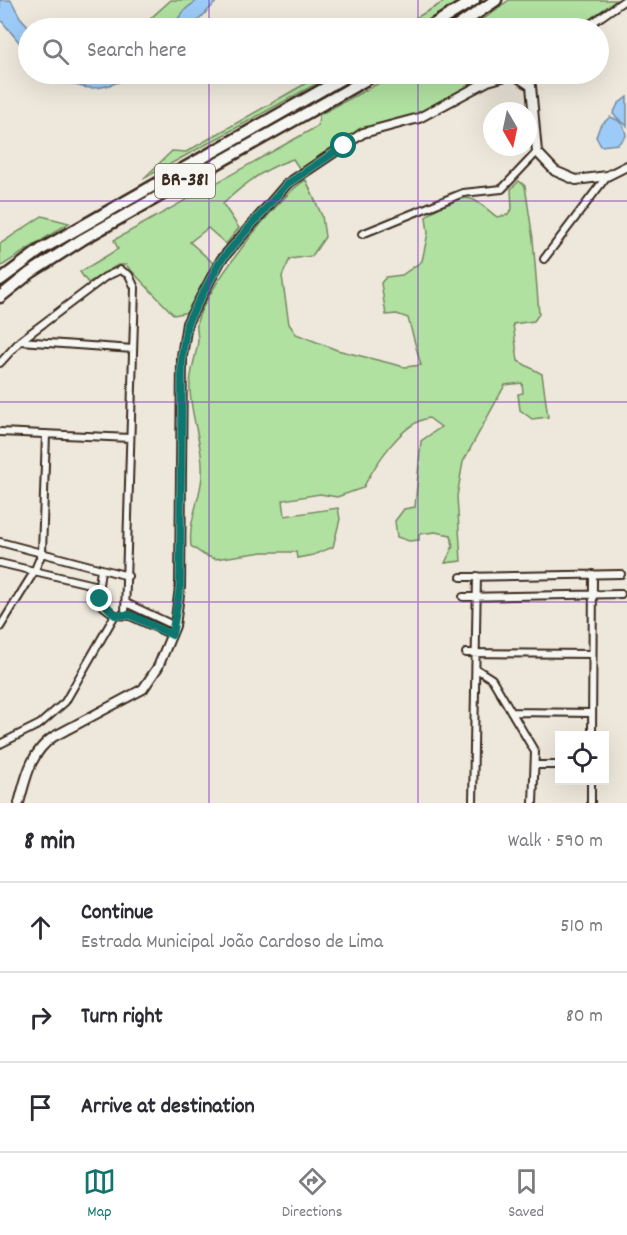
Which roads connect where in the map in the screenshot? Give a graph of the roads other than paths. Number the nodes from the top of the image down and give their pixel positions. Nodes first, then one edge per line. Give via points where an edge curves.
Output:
1 (474, 0) edge
2 (496, 0) edge
3 (625, 0) edge
4 (444, 18) edge
5 (470, 18) edge
6 (599, 18) edge
7 (332, 84) edge
8 (358, 84) edge
9 (482, 84) edge
10 (528, 84) edge
11 (532, 102) edge
12 (537, 152) edge
13 (533, 156) edge
14 (627, 166) edge
15 (607, 176) junction
16 (362, 234) dead end
17 (544, 259) dead end
18 (0, 280) edge
19 (0, 297) edge
20 (20, 341) junction
21 (134, 349) junction
22 (0, 363) edge
23 (0, 432) edge
24 (46, 434) junction
25 (130, 438) junction
26 (0, 542) edge
27 (42, 553) junction
28 (0, 563) edge
29 (101, 570) junction
30 (34, 572) junction
31 (593, 574) junction
32 (621, 574) dead end
33 (128, 576) junction
34 (477, 576) junction
35 (461, 577) dead end
36 (98, 586) junction
37 (593, 594) junction
38 (621, 594) dead end
39 (477, 596) junction
40 (463, 597) dead end
41 (126, 603) junction
42 (125, 614) junction
43 (115, 615) junction
44 (175, 626) junction
45 (0, 627) edge
46 (172, 635) junction
47 (466, 652) dead end
48 (478, 654) junction
49 (592, 654) junction
50 (478, 670) junction
51 (512, 712) junction
52 (592, 713) junction
53 (592, 731) edge
54 (0, 744) edge
55 (536, 765) junction
56 (555, 765) edge
57 (591, 785) edge
58 (19, 803) edge
59 (473, 803) edge
60 (533, 803) edge
61 (591, 803) edge

1 - 4 highway
2 - 5 highway
3 - 6 street
7 - 18 highway, BR-381 via 74,230
8 - 19 highway, BR-381 via 83,239
9 - 44 street via 419,118 363,133 287,184 221,260 187,323 182,356 180,587
10 - 11 street
12 - 15 street via 555,171 576,180
13 - 16 street via 502,189 463,193
14 - 15 street
15 - 17 street
20 - 21 street
20 - 21 street via 120,270 129,275 135,288
20 - 22 street
21 - 25 street
23 - 24 street
24 - 25 street
24 - 27 street
25 - 33 street
26 - 27 street
27 - 29 street
27 - 30 street
28 - 30 street
29 - 33 street
29 - 36 street
30 - 36 street
30 - 45 street
31 - 32 street
31 - 34 street
31 - 37 street
33 - 41 street
34 - 35 street
34 - 39 street
36 - 43 street via 103,606
37 - 38 street
37 - 39 street
37 - 49 street
39 - 40 street
39 - 48 street
41 - 42 street
41 - 44 street
42 - 43 street
42 - 46 street
43 - 54 street via 65,702 40,724
44 - 46 street
46 - 58 street via 152,680 143,689 41,747 31,762
47 - 48 street
48 - 49 street
48 - 50 street
49 - 52 street
50 - 51 street via 492,679
50 - 59 street
51 - 52 street
51 - 55 street via 535,752
52 - 53 street
55 - 56 street
55 - 60 street
57 - 61 street

